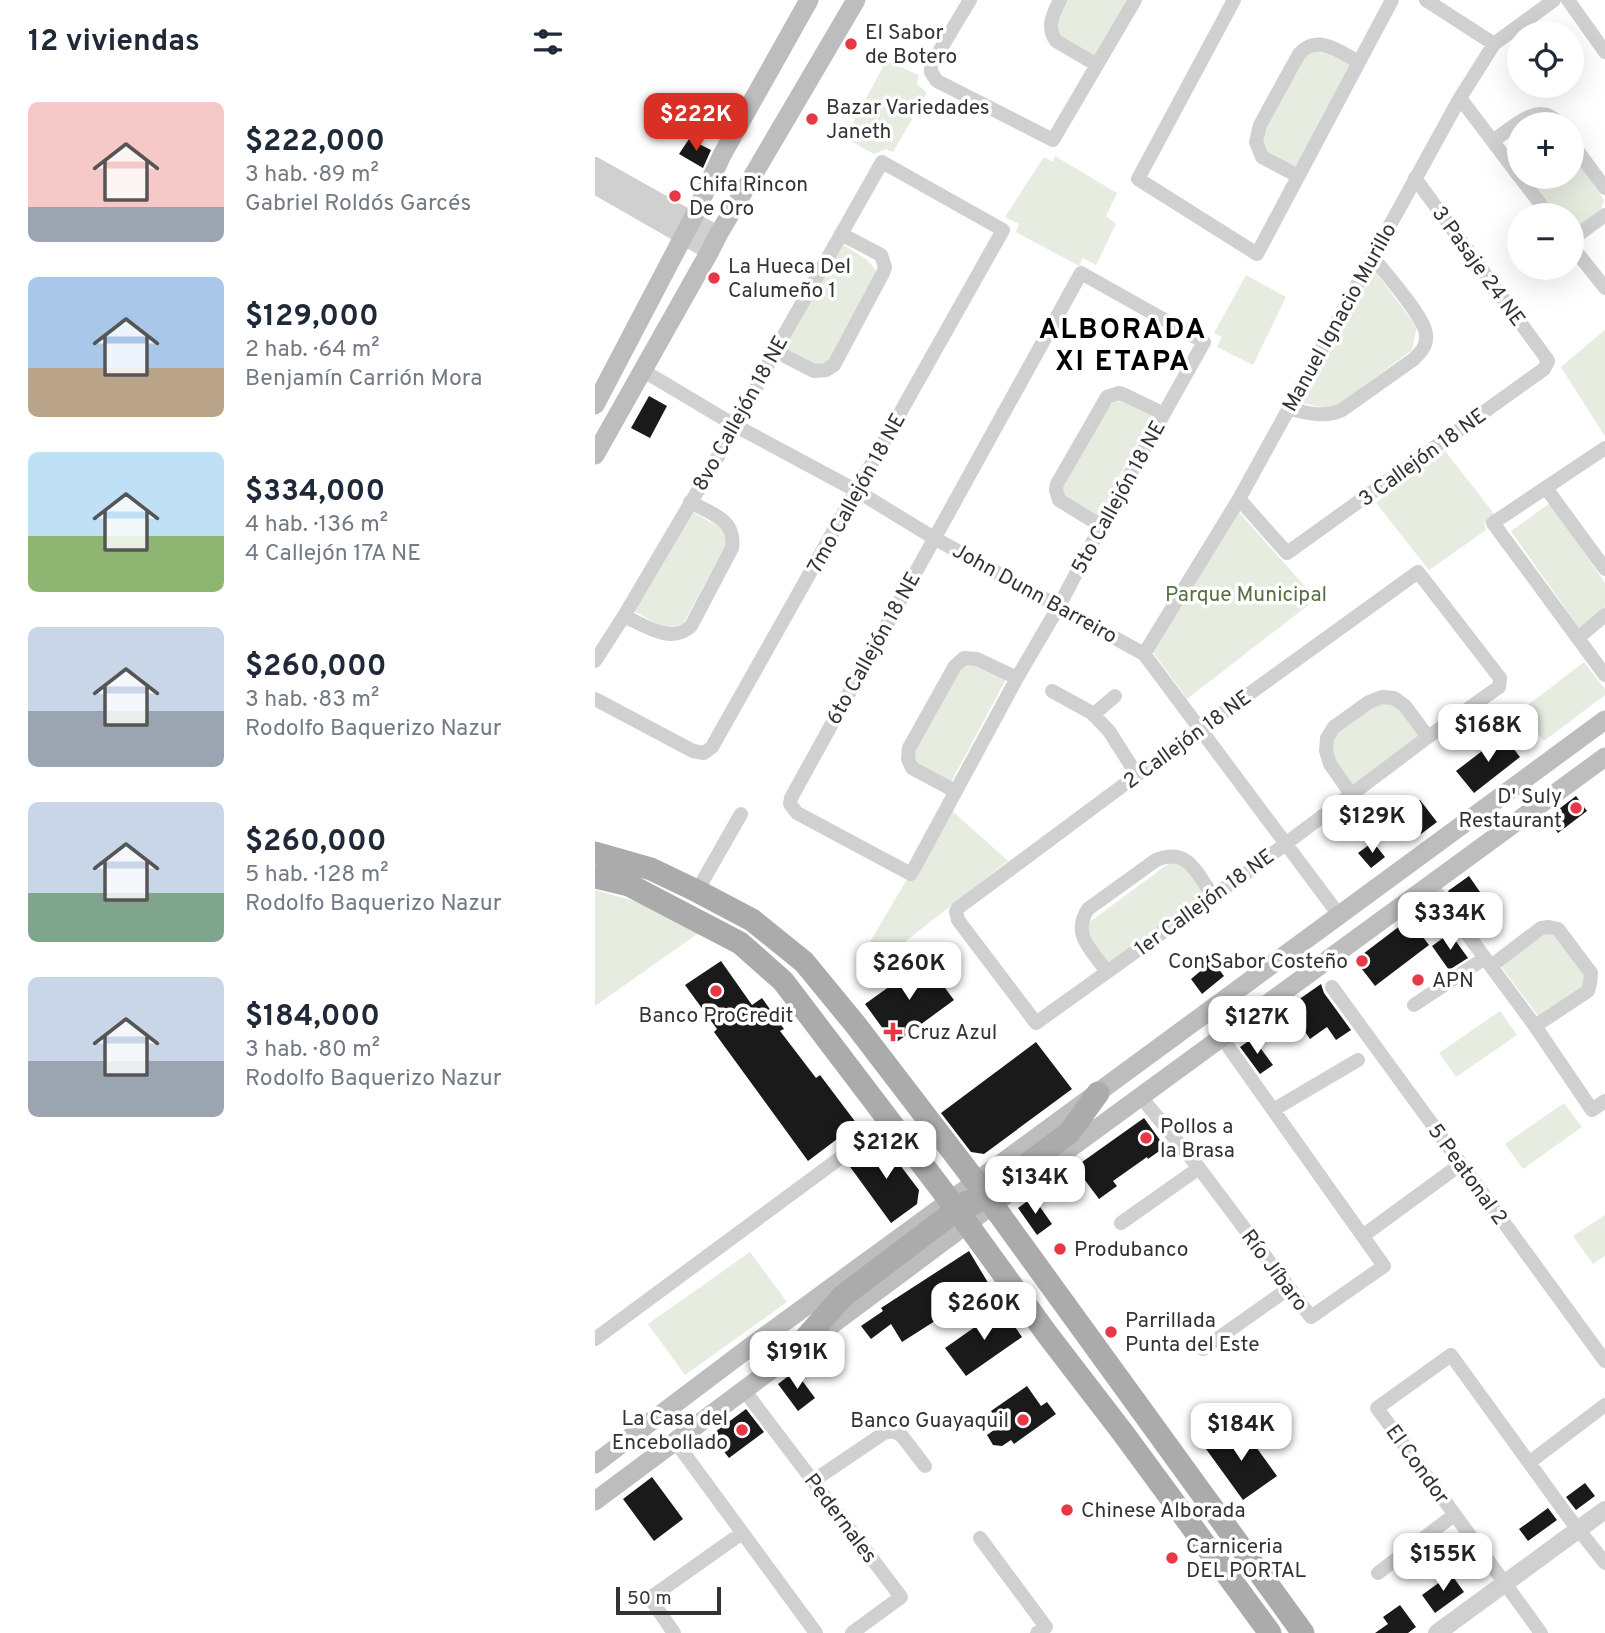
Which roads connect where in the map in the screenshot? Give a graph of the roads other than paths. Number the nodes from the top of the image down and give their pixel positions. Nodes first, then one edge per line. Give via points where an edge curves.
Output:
1 (809, 0) edge
2 (856, 0) edge
3 (970, 0) edge
4 (1060, 0) edge
5 (1135, 0) edge
6 (1234, 0) edge
7 (1392, 0) edge
8 (1426, 0) edge
9 (1554, 0) edge
10 (1568, 0) edge
11 (1494, 44) junction
12 (1605, 52) edge
13 (1359, 62) junction
14 (1097, 65) junction
15 (1460, 98) junction
16 (1507, 131) edge
17 (1493, 141) junction
18 (1507, 160) edge
19 (1584, 160) edge
20 (595, 166) edge
21 (1298, 176) junction
22 (1415, 178) junction
23 (595, 185) edge
24 (1605, 188) edge
25 (1529, 189) edge
26 (1540, 203) edge
27 (1605, 215) edge
28 (688, 228) junction
29 (1003, 230) joint
30 (1584, 230) edge
31 (841, 234) junction
32 (714, 243) junction
33 (1372, 256) junction
34 (1584, 261) edge
35 (1081, 273) joint
36 (1605, 288) edge
37 (775, 351) junction
38 (1544, 355) joint
39 (642, 370) junction
40 (595, 405) edge
41 (1289, 408) junction
42 (1164, 414) junction
43 (736, 426) junction
44 (1605, 448) edge
45 (595, 455) edge
46 (1546, 488) junction
47 (857, 491) junction
48 (1239, 499) junction
49 (690, 502) junction
50 (1101, 526) junction
51 (934, 538) junction
52 (1605, 569) edge
53 (1059, 606) junction
54 (1605, 615) edge
55 (624, 616) junction
56 (1578, 638) junction
57 (1145, 654) junction
58 (595, 661) edge
59 (1605, 676) edge
60 (1017, 678) junction
61 (1500, 678) joint
62 (1052, 691) dead end
63 (1115, 696) dead end
64 (595, 699) edge
65 (1093, 715) junction
66 (1605, 720) edge
67 (1200, 729) junction
68 (1428, 737) junction
69 (1605, 757) edge
70 (1137, 775) junction
71 (955, 792) junction
72 (1352, 794) junction
73 (741, 814) dead end
74 (1285, 843) junction
75 (595, 853) edge
76 (911, 874) joint
77 (595, 877) edge
78 (1430, 885) junction
79 (697, 891) junction
80 (1213, 896) junction
81 (1339, 915) junction
82 (1488, 962) junction
83 (1107, 972) junction
84 (1262, 972) junction
85 (1332, 988) dead end
86 (1414, 1005) dead end
87 (1036, 1023) joint
88 (1535, 1026) junction
89 (1222, 1038) junction
90 (1169, 1041) junction
91 (1358, 1060) dead end
92 (1098, 1093) joint
93 (1141, 1097) junction
94 (1605, 1101) edge
95 (1273, 1110) junction
96 (889, 1120) junction
97 (1461, 1164) junction
98 (1199, 1168) junction
99 (971, 1203) junction
100 (1121, 1223) dead end
101 (1364, 1235) junction
102 (1288, 1289) junction
103 (595, 1339) edge
104 (750, 1346) junction
105 (1203, 1349) dead end
106 (788, 1358) joint
107 (1605, 1361) edge
108 (744, 1390) junction
109 (1605, 1405) edge
110 (702, 1421) junction
111 (675, 1441) junction
112 (1530, 1462) junction
113 (595, 1464) edge
114 (925, 1466) dead end
115 (813, 1481) junction
116 (595, 1501) edge
117 (1605, 1510) edge
118 (1454, 1515) junction
119 (1579, 1529) junction
120 (742, 1533) junction
121 (980, 1538) dead end
122 (1605, 1563) edge
123 (1378, 1573) dead end
124 (1505, 1583) junction
125 (674, 1633) edge
126 (815, 1633) edge
127 (852, 1633) edge
128 (1037, 1633) edge
129 (1271, 1633) edge
130 (1303, 1633) edge
131 (1437, 1633) edge
132 (1541, 1633) edge

1 - 28 main road via 722,155
2 - 32 main road
3 - 14 street via 931,65 937,81 1053,140
4 - 14 street via 1051,21 1052,36
5 - 14 street
6 - 21 street via 1138,179 1257,254
7 - 13 street
8 - 11 street
9 - 11 street, Manuel Ignacio Murillo
10 - 12 street
11 - 15 street, Manuel Ignacio Murillo
13 - 21 street
13 - 21 street via 1319,43 1304,47 1260,125 1256,142 1262,157
15 - 17 street
15 - 22 street, Manuel Ignacio Murillo
16 - 17 street
17 - 18 street
19 - 24 street
20 - 28 street
22 - 33 street, Manuel Ignacio Murillo
22 - 38 street, 3 Pasaje 24 NE
23 - 28 street
25 - 26 street
27 - 30 street
28 - 32 street
28 - 40 main road
29 - 31 street, 8vo Callejón 18 NE via 881,162
29 - 47 street, 7mo Callejón 18 NE
31 - 37 street, 8vo Callejón 18 NE
31 - 37 street via 881,255 885,267 835,365 814,371
32 - 39 main road
33 - 41 street, Manuel Ignacio Murillo
33 - 41 street via 1425,325 1423,351 1333,414
34 - 36 street
35 - 42 street, 5to Callejón 18 NE via 1204,342
35 - 51 street, 6to Callejón 18 NE
37 - 43 street, 8vo Callejón 18 NE
38 - 48 street, 3 Callejón 18 NE via 1548,361 1544,369 1287,553
39 - 43 street, John Dunn Barreiro
39 - 45 main road
41 - 48 street, Manuel Ignacio Murillo
42 - 50 street, 5to Callejón 18 NE
42 - 50 street via 1119,393 1107,397 1057,484 1059,500
43 - 47 street, John Dunn Barreiro
43 - 49 street, 8vo Callejón 18 NE
44 - 46 street
46 - 52 street
46 - 56 street via 1493,523
47 - 51 street, John Dunn Barreiro
47 - 64 street, 7mo Callejón 18 NE via 712,747 704,753 693,751
48 - 57 street, Manuel Ignacio Murillo
49 - 55 street, 8vo Callejón 18 NE
49 - 55 street via 727,523 734,538 691,626 670,635
50 - 53 street, 5to Callejón 18 NE
51 - 53 street, John Dunn Barreiro
51 - 76 street, 6to Callejón 18 NE via 790,804 797,813
53 - 57 street, John Dunn Barreiro
53 - 60 street, 5to Callejón 18 NE
54 - 56 street
55 - 58 street, 8vo Callejón 18 NE
56 - 59 street
57 - 67 street, John Dunn Barreiro
60 - 71 street, 5to Callejón 18 NE
60 - 71 street via 977,659 964,659 955,666 909,748 912,768
61 - 67 street, 2 Callejón 18 NE via 1418,572
61 - 68 street, 1er Callejón 18 NE via 1499,687
62 - 65 street
63 - 65 street
65 - 70 street
66 - 81 main road
67 - 70 street, 2 Callejón 18 NE
67 - 74 street, John Dunn Barreiro
68 - 72 street, 1er Callejón 18 NE
68 - 72 street via 1394,698 1369,702 1334,727 1326,751
69 - 78 main road
70 - 87 street, 2 Callejón 18 NE via 956,912
71 - 76 street, 5to Callejón 18 NE
72 - 74 street, 1er Callejón 18 NE
73 - 79 street
74 - 80 street, 1er Callejón 18 NE
74 - 81 street, John Dunn Barreiro
75 - 79 main road via 651,869
77 - 96 main road via 629,885 740,943 783,981
78 - 82 street
78 - 89 main road
79 - 99 main road via 752,920 804,962 855,1024
80 - 83 street, 1er Callejón 18 NE
80 - 83 street via 1188,862 1178,856 1156,860 1082,918 1083,937
81 - 84 main road
82 - 86 street
82 - 88 street
82 - 88 street via 1549,927 1558,929 1591,973 1588,991
83 - 87 street, 1er Callejón 18 NE
84 - 89 main road via 1216,1014 1214,1027
84 - 90 main road
85 - 97 street, 5 Peatonal 2
88 - 94 street via 1592,1110
89 - 93 main road
89 - 95 street, Río Jíbaro
90 - 92 main road
90 - 93 main road via 1177,1063
91 - 95 street
92 - 99 main road via 1069,1133
93 - 98 street, Río Jíbaro
93 - 99 main road
95 - 101 street, Río Jíbaro
96 - 99 main road via 908,1146
96 - 103 street
97 - 101 street
97 - 107 street, 5 Peatonal 2
98 - 100 street
98 - 102 street, Río Jíbaro
99 - 104 main road
99 - 106 main road via 843,1296
99 - 129 main road via 1015,1291
99 - 130 main road
101 - 102 street, Río Jíbaro via 1384,1266 1311,1317
102 - 105 street
104 - 110 main road via 757,1367 710,1406
104 - 113 main road
106 - 108 main road
108 - 110 main road
108 - 115 street, Pedernales
109 - 112 street
110 - 111 main road
111 - 116 main road
111 - 120 street
112 - 118 street, El Condor via 1451,1355 1377,1408
112 - 119 street, El Condor
114 - 115 street via 894,1431 884,1433
115 - 127 street, Pedernales via 901,1597
117 - 119 street
118 - 123 street
118 - 124 street, El Condor
119 - 122 street, El Condor
119 - 124 street
120 - 125 street via 650,1598
120 - 126 street
121 - 128 street via 1046,1627
124 - 131 street
124 - 132 street, El Condor

